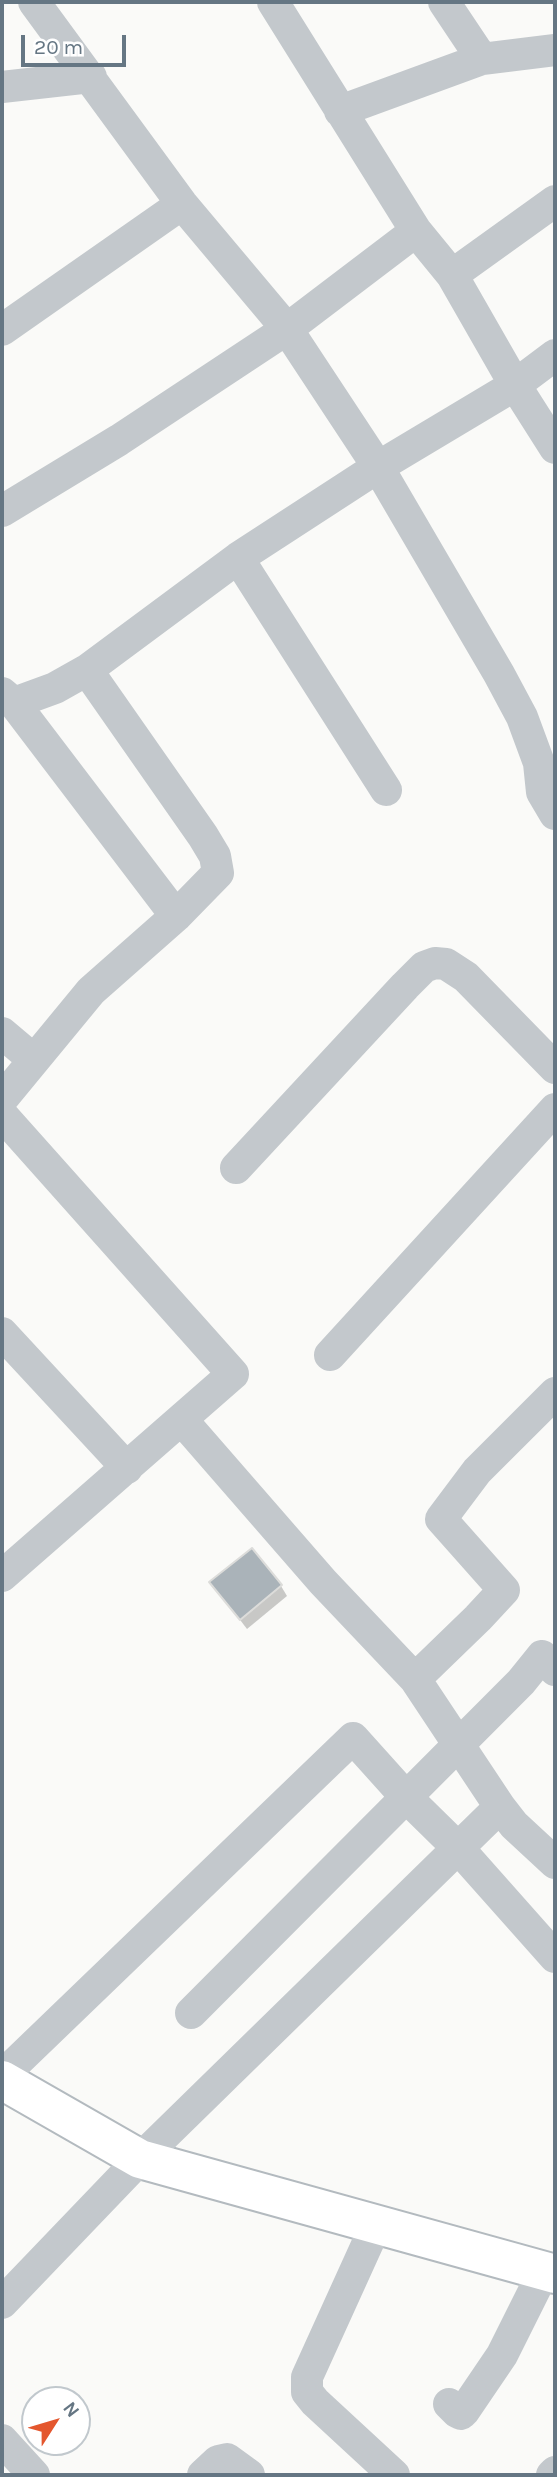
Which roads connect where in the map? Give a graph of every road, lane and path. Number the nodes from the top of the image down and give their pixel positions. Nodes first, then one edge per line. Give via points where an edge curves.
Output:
1 (34, 2) edge
2 (273, 2) edge
3 (444, 2) edge
4 (555, 50) edge
5 (482, 59) junction
6 (91, 78) junction
7 (2, 86) edge
8 (340, 111) junction
9 (555, 201) edge
10 (182, 204) junction
11 (416, 231) junction
12 (452, 275) junction
13 (287, 329) junction
14 (2, 330) edge
15 (555, 355) edge
16 (515, 385) junction
17 (555, 447) edge
18 (378, 467) junction
19 (2, 511) edge
20 (238, 558) junction
21 (87, 670) junction
22 (8, 698) edge
23 (386, 790) dead end
24 (555, 814) edge
25 (176, 916) junction
26 (2, 1033) edge
27 (34, 1060) junction
28 (555, 1068) edge
29 (2, 1098) edge
30 (555, 1109) edge
31 (2, 1115) edge
32 (236, 1168) dead end
33 (2, 1333) edge
34 (330, 1354) dead end
35 (555, 1393) edge
36 (182, 1420) junction
37 (127, 1468) junction
38 (2, 1576) edge
39 (555, 1670) edge
40 (415, 1679) junction
41 (460, 1744) junction
42 (406, 1797) junction
43 (500, 1807) junction
44 (459, 1849) junction
45 (555, 1863) edge
46 (555, 1957) edge
47 (191, 2012) dead end
48 (2, 2078) edge
49 (140, 2159) junction
50 (376, 2225) junction
51 (550, 2273) edge
52 (2, 2303) edge
53 (449, 2404) dead end
54 (2, 2441) edge
55 (34, 2475) edge
56 (203, 2475) edge
57 (249, 2475) edge
58 (394, 2475) edge

1 - 6 street
2 - 8 street
3 - 5 street
4 - 5 street
5 - 8 street
6 - 7 street
6 - 10 street
8 - 11 street
9 - 12 street
10 - 13 street
10 - 14 street
11 - 12 street
11 - 13 street
12 - 16 street
13 - 18 street
13 - 19 street
15 - 16 street
16 - 17 street
16 - 18 street
18 - 20 street
18 - 24 street via 522,718 539,763 542,792
20 - 21 street
20 - 23 street
21 - 22 street via 55,688
21 - 25 street via 215,856 218,873
22 - 25 street
25 - 27 street via 91,991
26 - 27 street
27 - 29 street
28 - 32 street via 466,977 446,964 435,963 424,967 405,986
30 - 34 street
31 - 36 street via 233,1374
33 - 37 street
35 - 40 street via 477,1471 441,1519 504,1590
36 - 37 street
36 - 40 street via 323,1582
37 - 38 street
39 - 41 street via 541,1656 522,1682
40 - 41 street
41 - 42 street
41 - 43 street
42 - 44 street
42 - 47 street
42 - 48 street via 353,1738
43 - 44 street
43 - 45 street
44 - 46 street
44 - 49 street
48 - 49 street
49 - 50 street
49 - 52 street
50 - 51 street
50 - 58 street via 307,2377 307,2392
51 - 53 street via 464,2411 457,2413
54 - 55 street
56 - 57 street via 218,2461 228,2459

